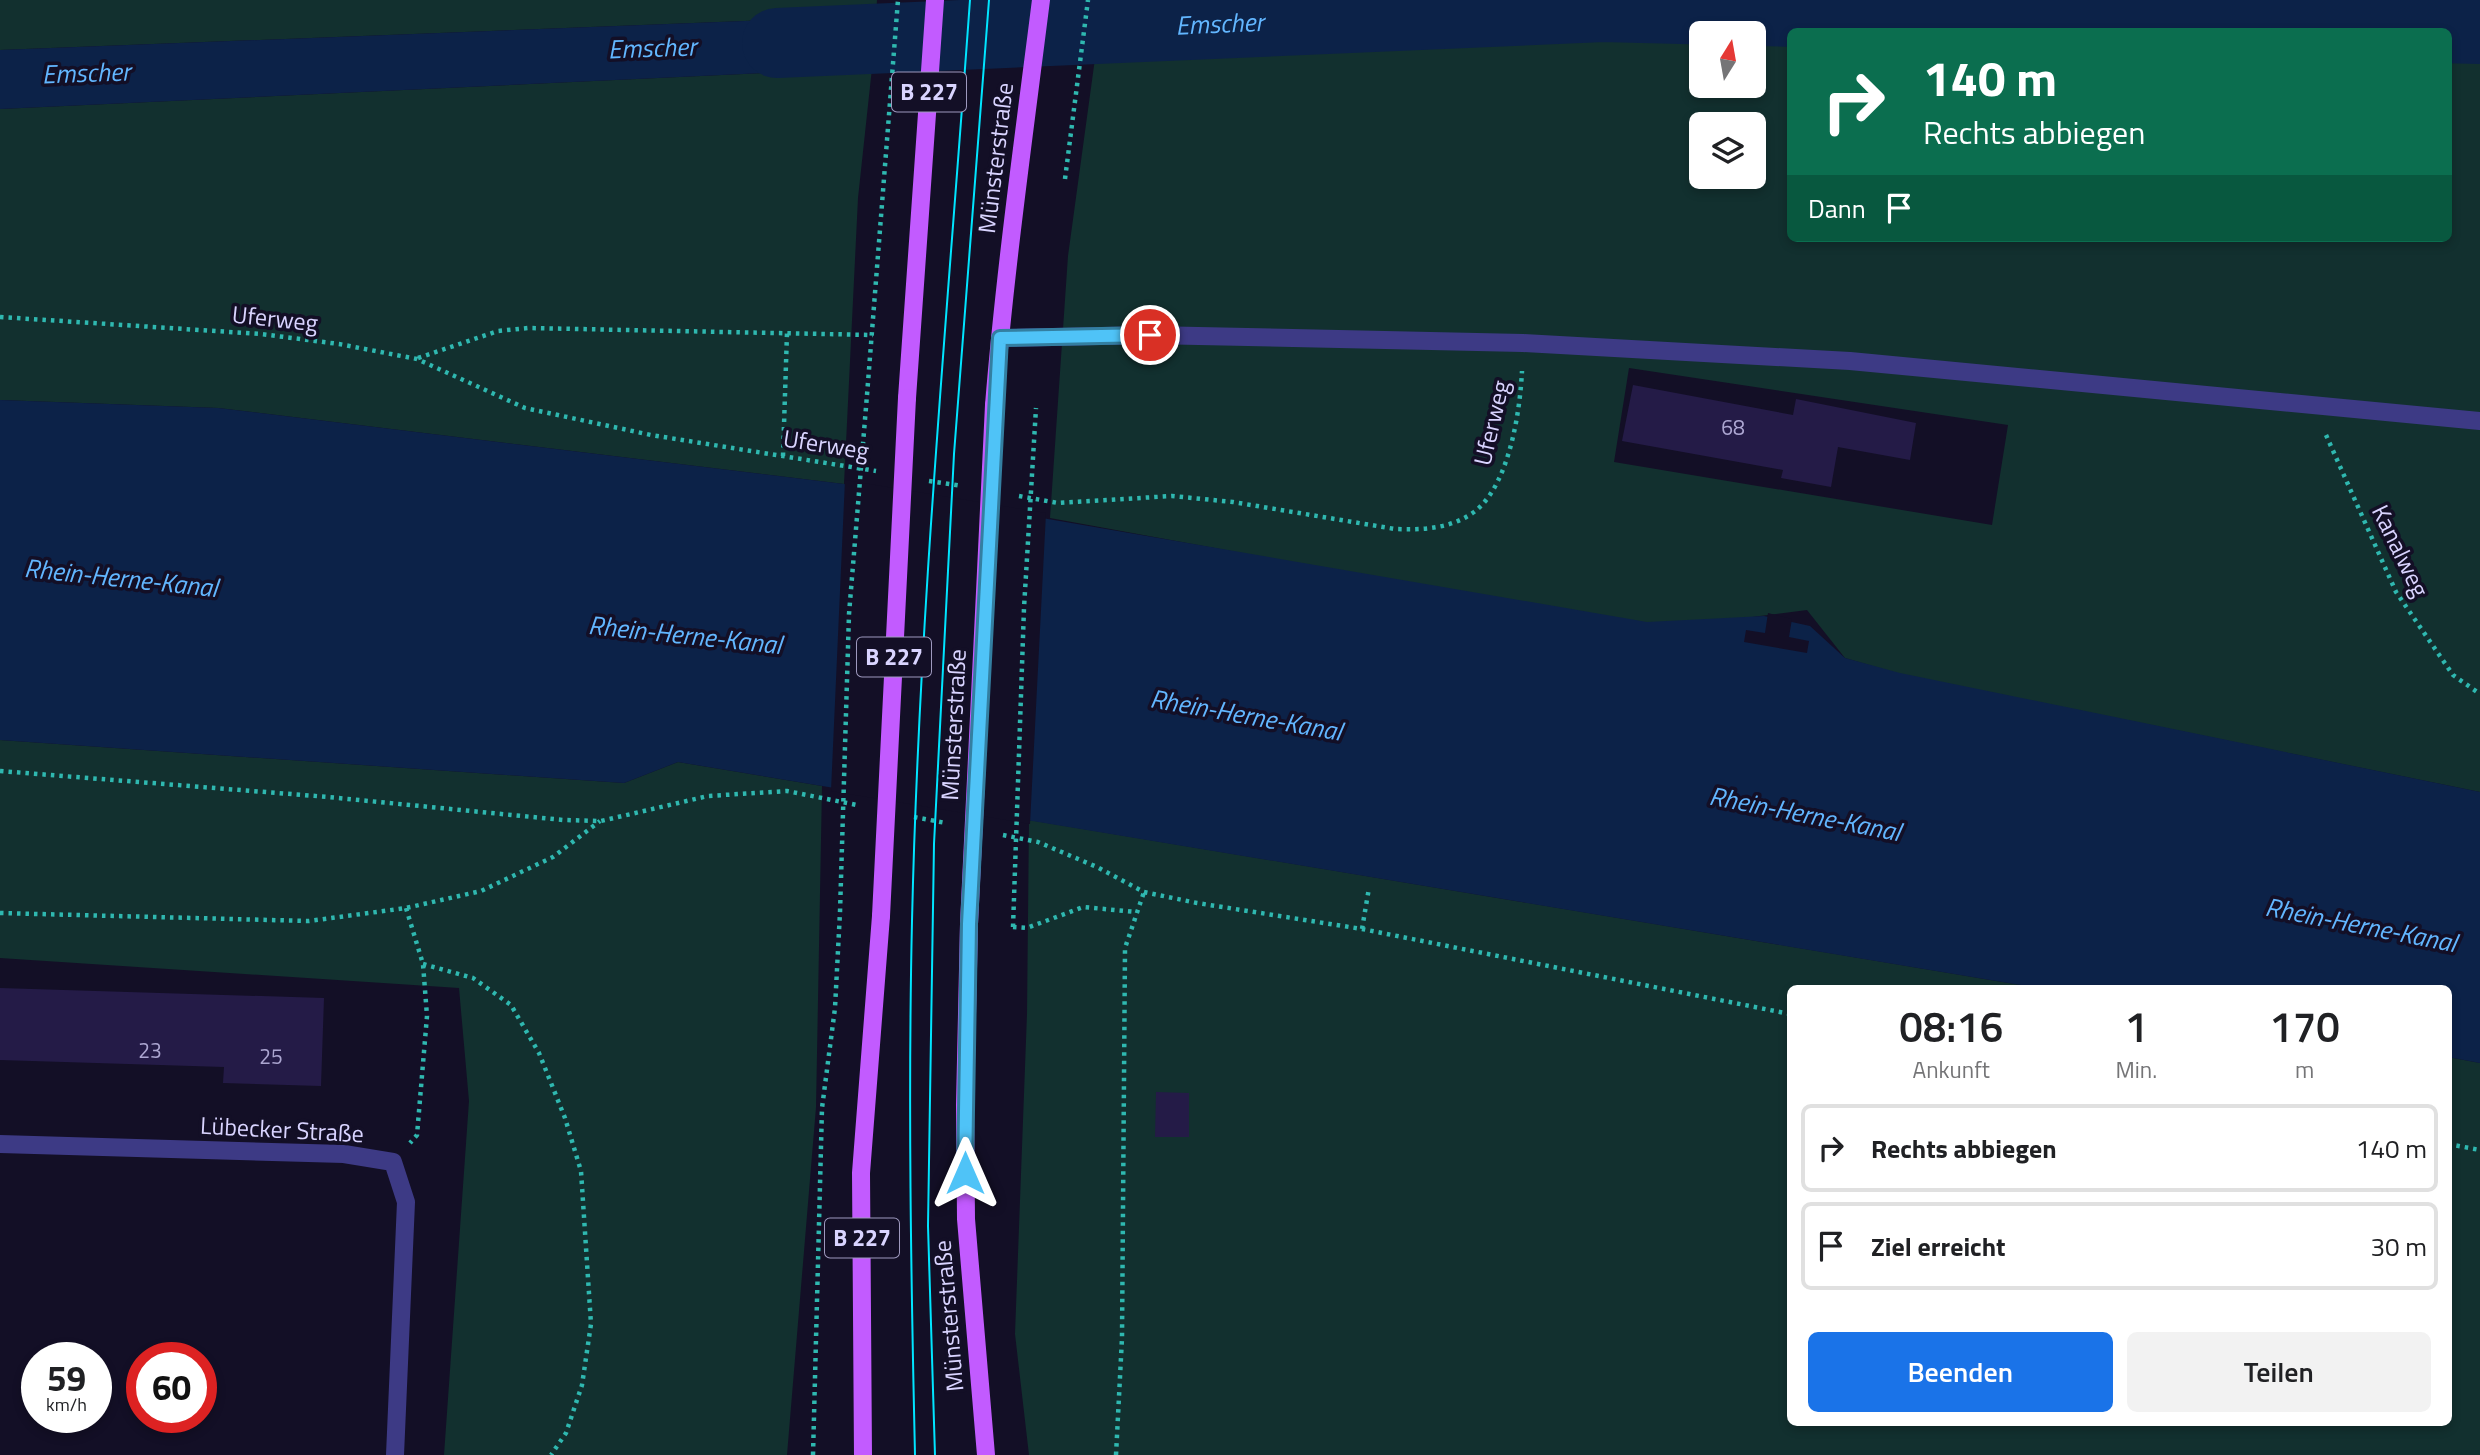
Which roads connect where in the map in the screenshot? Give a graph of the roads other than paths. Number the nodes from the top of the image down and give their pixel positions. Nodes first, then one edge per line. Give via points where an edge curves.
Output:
1 (935, 0) edge
2 (1041, 0) edge
3 (1000, 338) junction
4 (2480, 421) edge
5 (0, 1144) edge
6 (395, 1455) edge
7 (863, 1455) edge
8 (986, 1455) edge

1 - 7 main road, B 227, bridge via 907,398 881,916 861,1173
2 - 3 main road, Münsterstraße
3 - 4 street via 1150,335 1523,343 1850,361
3 - 8 main road, Münsterstraße, bridge via 969,924 965,1105 966,1219
5 - 6 street, Lübecker Straße via 344,1154 393,1162 406,1202

